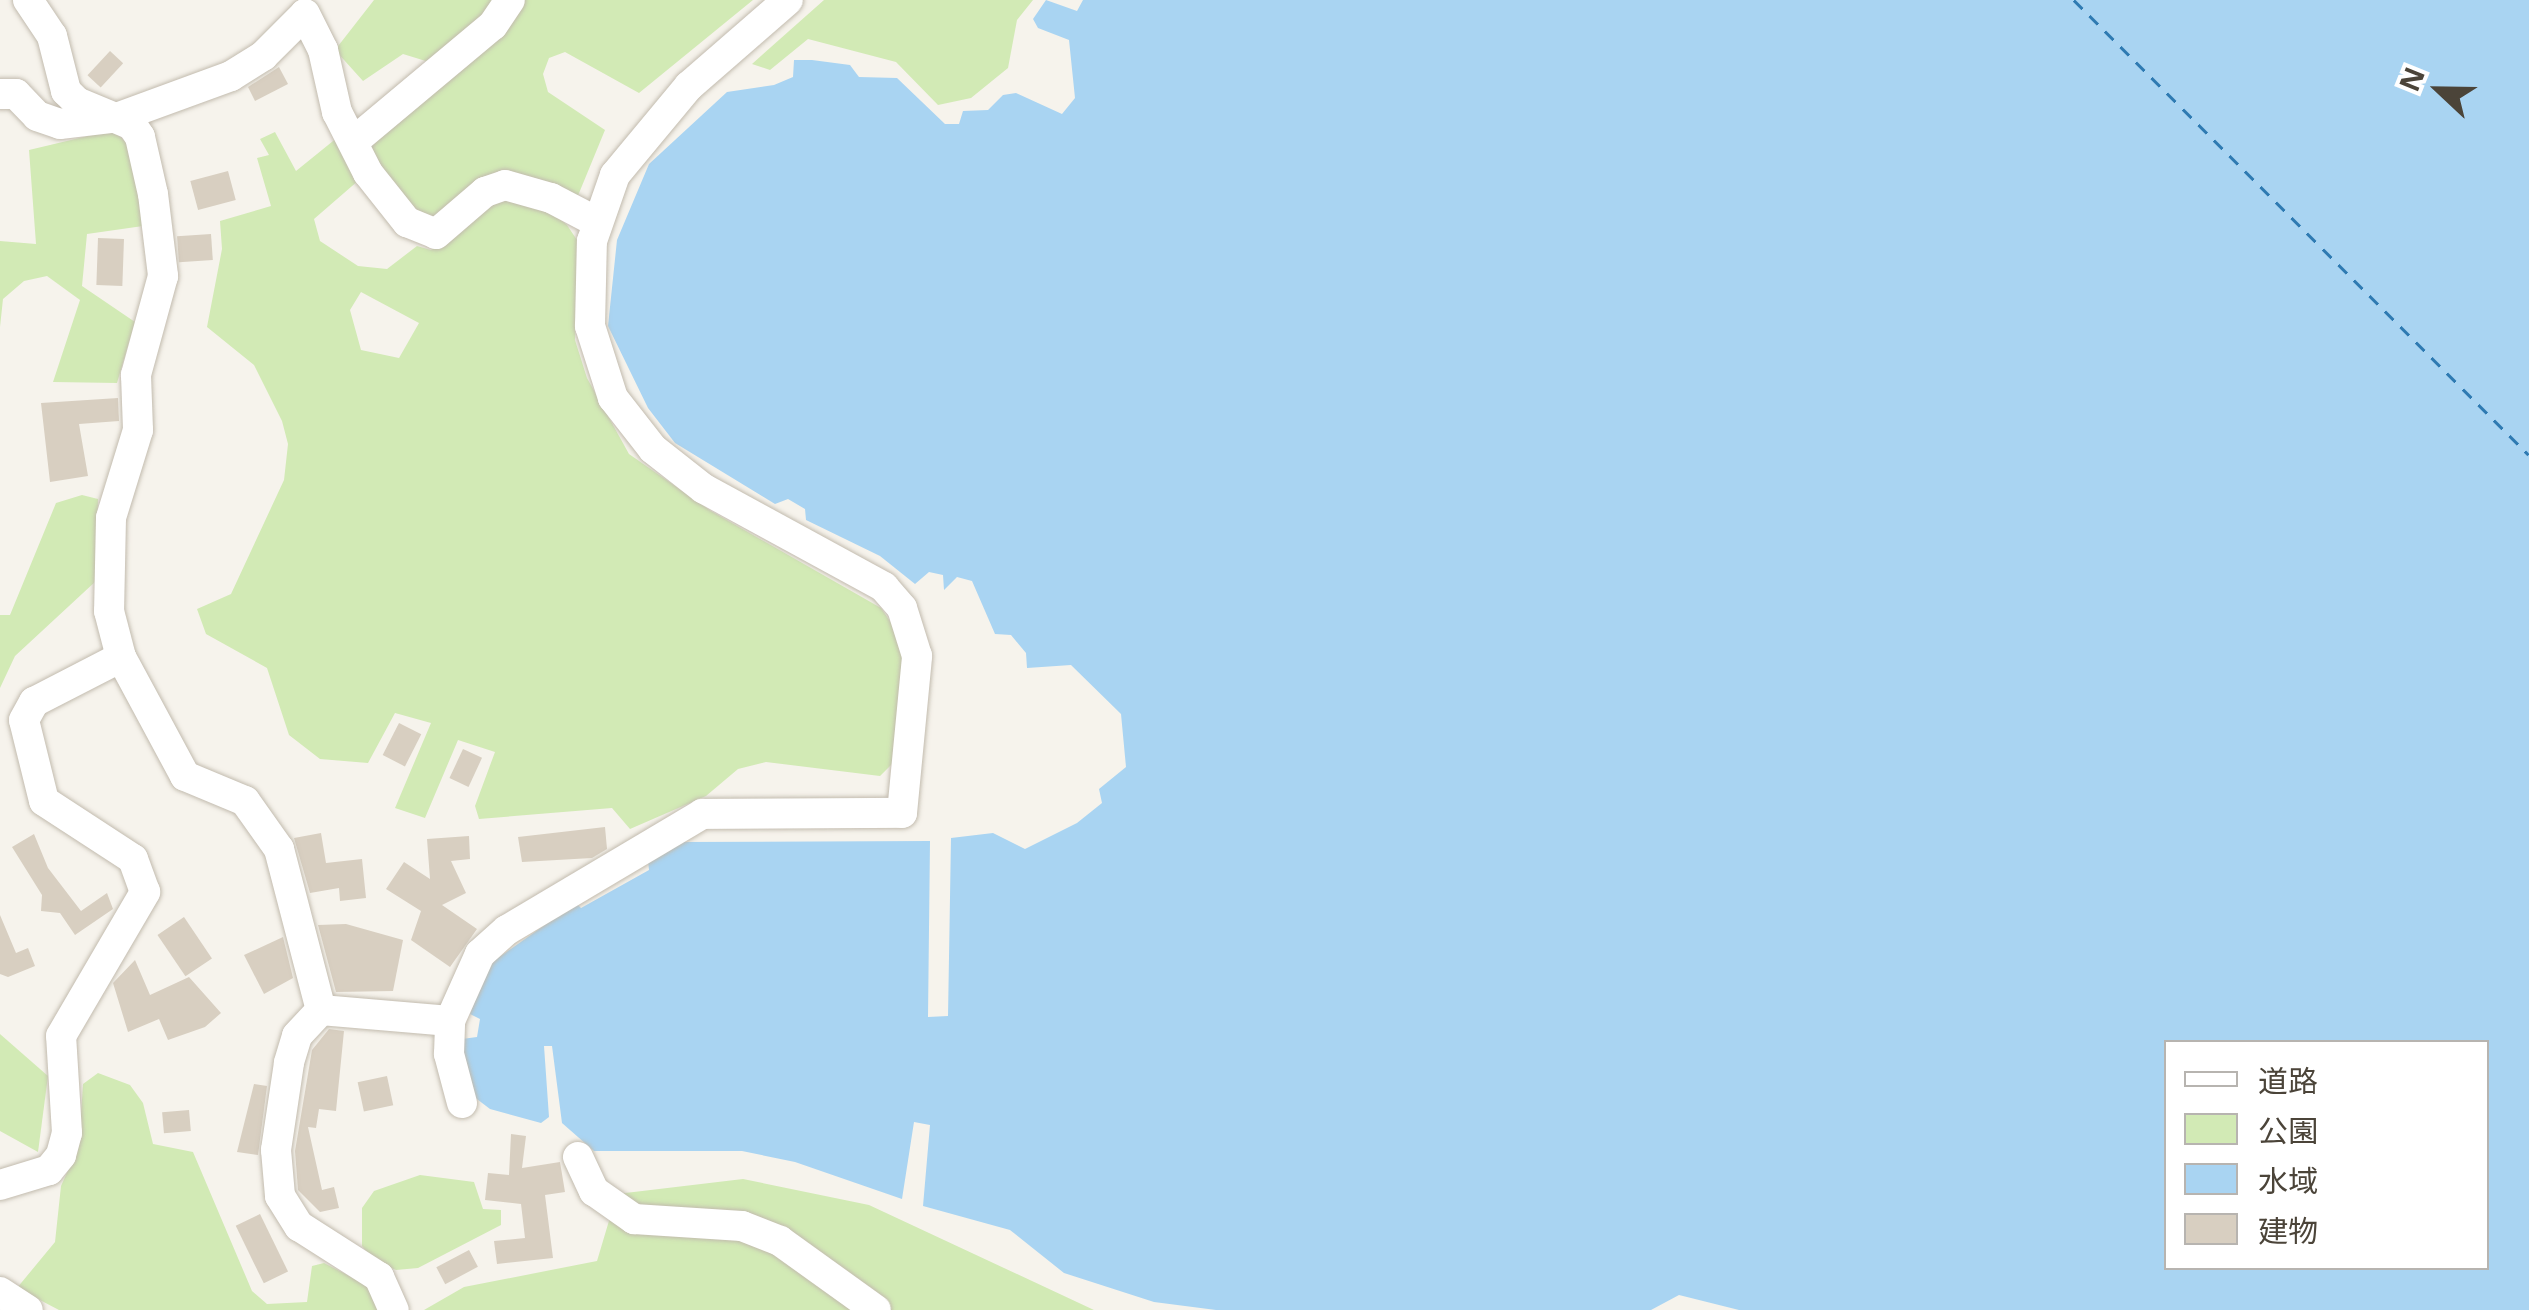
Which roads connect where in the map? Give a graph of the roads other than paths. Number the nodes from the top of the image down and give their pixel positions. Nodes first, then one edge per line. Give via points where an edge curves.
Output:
1 (28, 0) edge
2 (510, 0) edge
3 (788, 0) edge
4 (0, 94) edge
5 (119, 117) junction
6 (353, 142) junction
7 (597, 222) junction
8 (121, 656) junction
9 (321, 1010) junction
10 (450, 1021) junction
11 (462, 1104) dead end
12 (578, 1157) dead end
13 (0, 1185) edge
14 (0, 1292) edge
15 (28, 1310) edge
16 (394, 1310) edge
17 (876, 1310) edge

1 - 5 street via 52,36 66,91 77,102
2 - 6 street via 493,25
3 - 7 street via 634,145
4 - 5 street via 16,94 37,116 60,124
5 - 6 street via 232,76 264,56 305,14
5 - 8 street via 132,125 146,154 163,276 136,375 134,448 111,518 109,611
6 - 7 street via 368,173 425,234 436,234 485,192 505,185 552,198
7 - 10 street via 588,269 590,326 614,398 643,436 704,489 884,587 902,608 918,656 902,813 702,814 493,941 469,972
8 - 9 street via 186,776 245,800 274,840
8 - 13 street via 34,702 24,720 44,802 133,859 145,892 61,1036 67,1132 60,1154 49,1170
9 - 10 street
9 - 16 street via 297,1036 289,1064 276,1150 280,1196 299,1226 380,1277
10 - 11 street via 449,1054
12 - 17 street via 594,1191 634,1219 742,1226 780,1241
14 - 15 street

